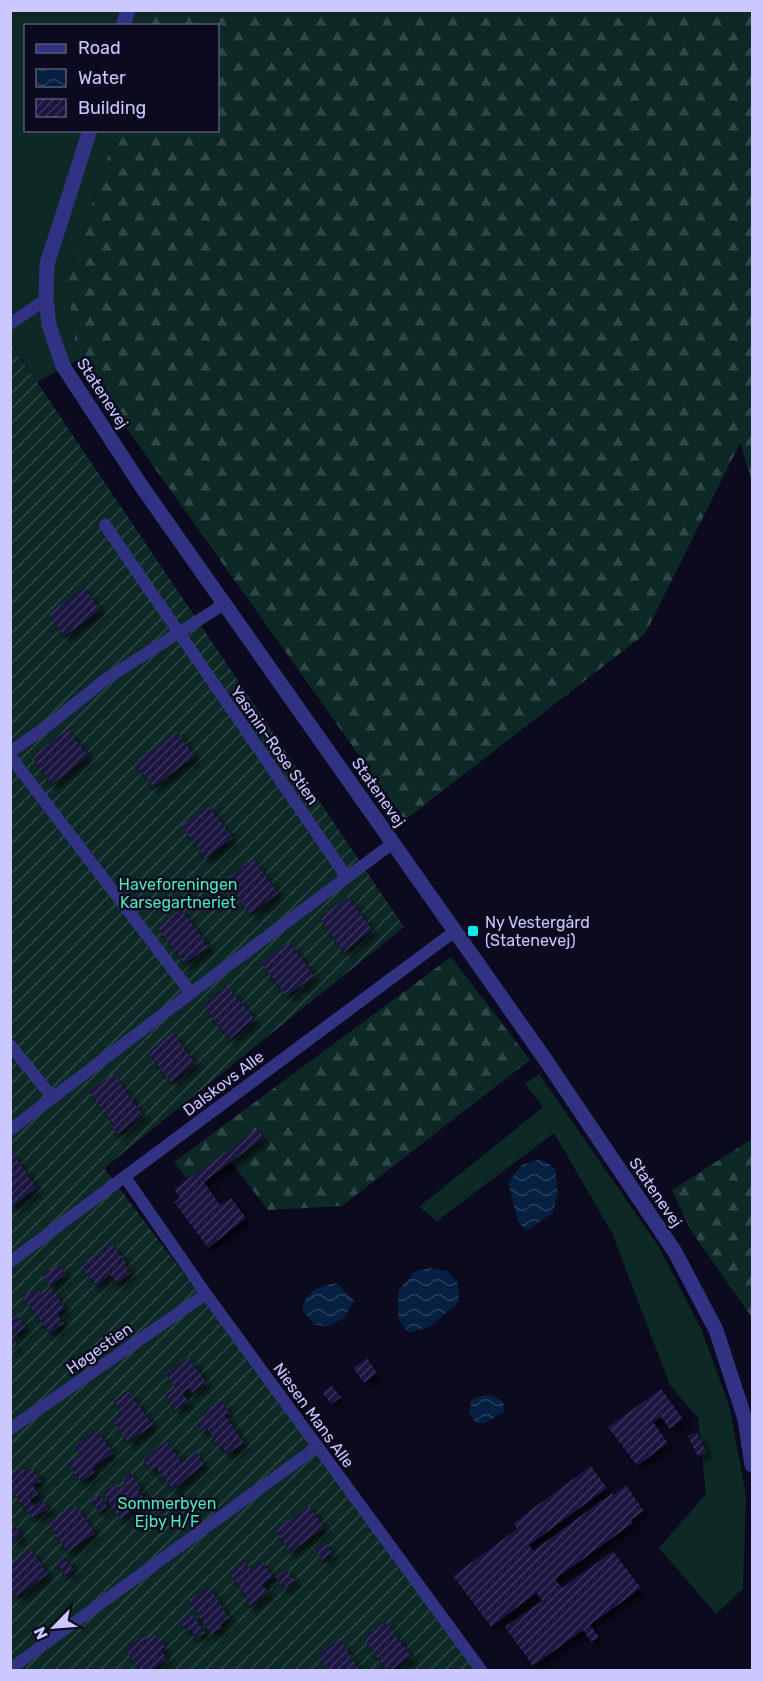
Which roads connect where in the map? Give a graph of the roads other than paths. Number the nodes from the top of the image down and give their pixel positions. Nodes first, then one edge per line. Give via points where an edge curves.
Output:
1 (89, 132) edge
2 (46, 299) junction
3 (10, 324) edge
4 (105, 525) dead end
5 (224, 604) junction
6 (178, 633) junction
7 (10, 754) edge
8 (393, 843) junction
9 (346, 876) junction
10 (455, 931) junction
11 (190, 993) junction
12 (10, 1045) edge
13 (52, 1098) junction
14 (10, 1130) edge
15 (125, 1177) junction
16 (10, 1262) edge
17 (206, 1294) junction
18 (10, 1429) edge
19 (317, 1447) junction
20 (753, 1466) edge
21 (10, 1669) edge
22 (480, 1671) edge

1 - 2 street, Statenevej via 47,264
2 - 3 lane
2 - 5 street, Statenevej via 49,325 63,366
4 - 6 lane, Yasmin-Rose Stien
5 - 6 lane
5 - 8 street, Statenevej
6 - 7 lane via 106,679
6 - 9 lane, Yasmin-Rose Stien
7 - 11 lane
8 - 9 lane
8 - 10 street, Statenevej
9 - 11 lane
10 - 15 lane, Dalskovs Alle
10 - 20 street, Statenevej via 675,1252 716,1330 745,1419
11 - 13 lane
12 - 13 lane
13 - 14 lane
15 - 16 lane, Dalskovs Alle
15 - 17 lane, Niesen Mans Alle
17 - 18 lane, Høgestien
17 - 19 lane, Niesen Mans Alle
19 - 21 lane
19 - 22 lane, Niesen Mans Alle

